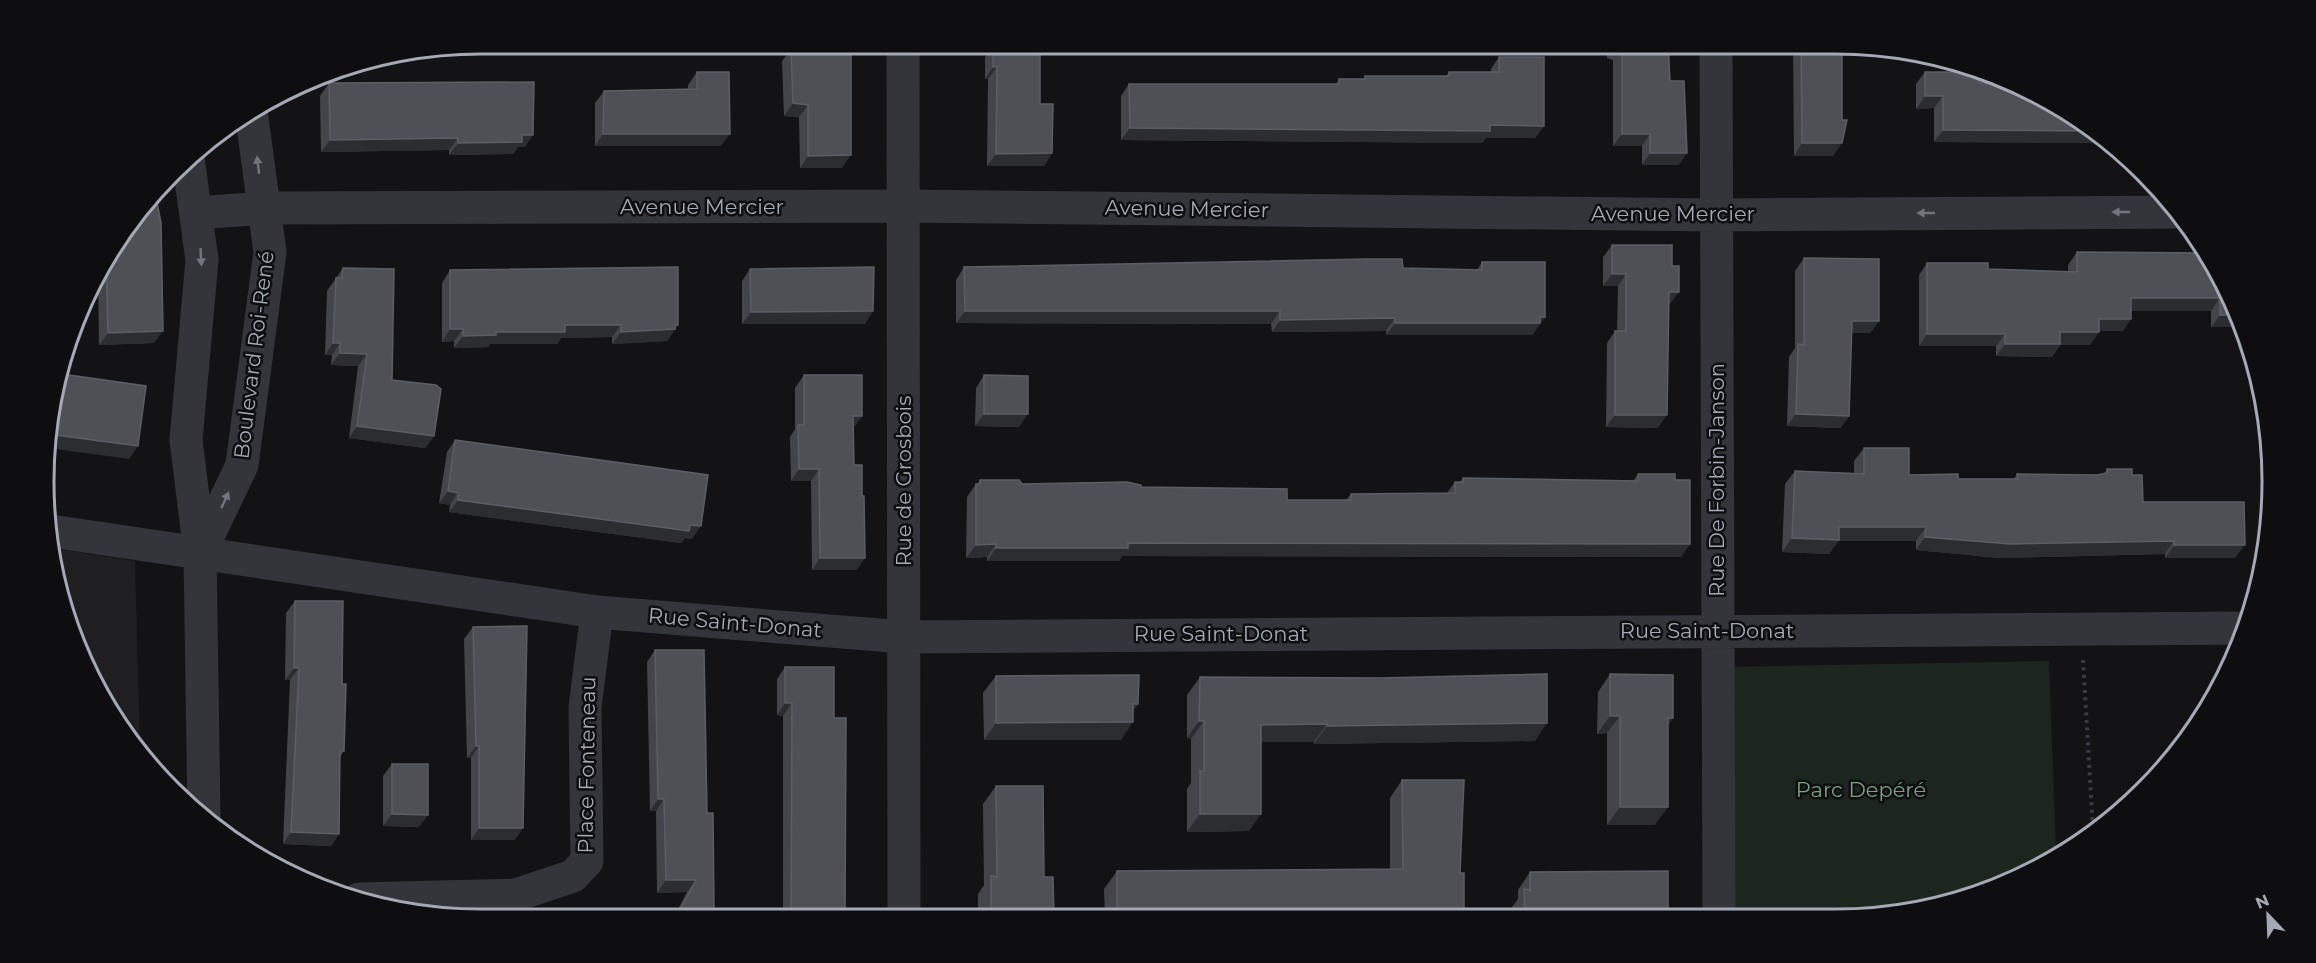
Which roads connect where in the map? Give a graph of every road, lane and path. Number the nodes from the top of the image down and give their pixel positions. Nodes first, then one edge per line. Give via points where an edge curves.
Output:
1 (903, 54) edge
2 (1716, 54) edge
3 (252, 121) edge
4 (190, 169) edge
5 (903, 206) junction
6 (264, 208) junction
7 (2166, 212) edge
8 (196, 213) junction
9 (1717, 215) junction
10 (57, 532) edge
11 (200, 553) junction
12 (597, 612) junction
13 (2235, 628) edge
14 (1718, 630) junction
15 (2081, 630) junction
16 (904, 637) junction
17 (204, 806) edge
18 (2093, 823) edge
19 (387, 898) edge
20 (904, 909) edge
21 (1719, 909) edge

1 - 5 street, Rue de Grosbois
2 - 9 street, Rue De Forbin-Janson
6 -> 3 street, Boulevard Roi-René
4 - 8 street
5 - 6 street, Avenue Mercier
5 - 9 street, Avenue Mercier
5 - 16 street, Rue de Grosbois
6 - 8 street, Avenue Mercier
11 -> 6 street, Boulevard Roi-René via 242,465 270,252
7 -> 9 street, Avenue Mercier
8 -> 11 street via 202,260 186,440
9 - 14 street, Rue De Forbin-Janson
10 - 11 street, Rue Saint-Donat
11 - 12 street, Rue Saint-Donat
11 - 17 street
12 - 16 street, Rue Saint-Donat
12 - 19 street, Place Fonteneau via 585,707 587,861 573,876 516,895
13 - 15 street, Rue Saint-Donat
14 - 15 street, Rue Saint-Donat
14 - 16 street, Rue Saint-Donat
14 - 21 street, Rue De Forbin-Janson
15 - 18 path
16 - 20 street, Rue de Grosbois

